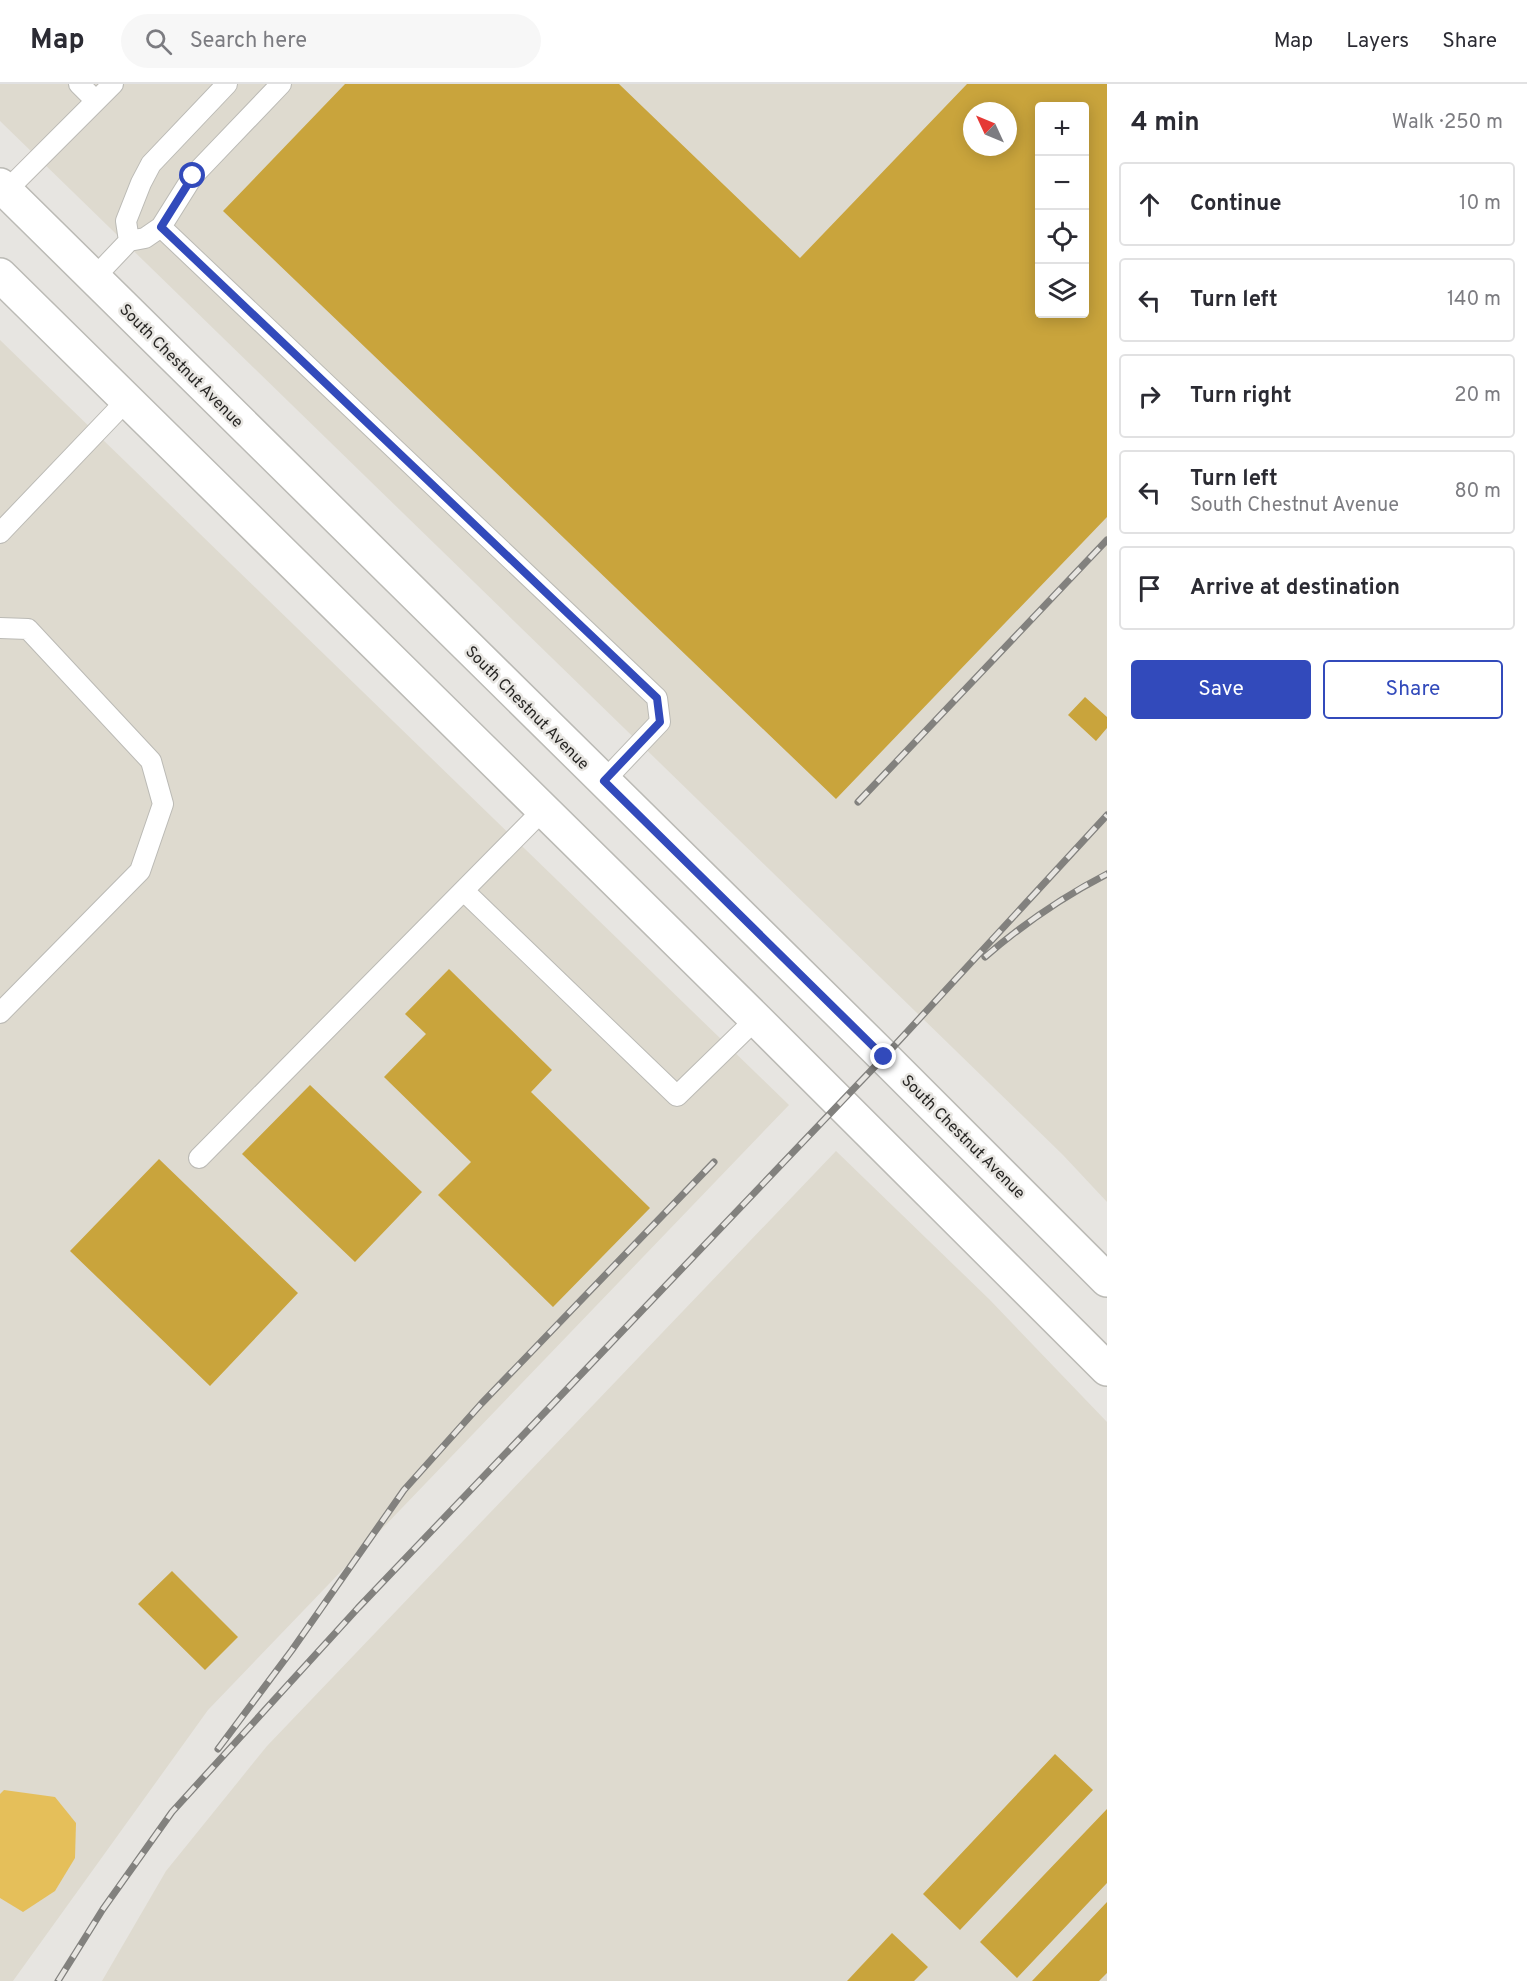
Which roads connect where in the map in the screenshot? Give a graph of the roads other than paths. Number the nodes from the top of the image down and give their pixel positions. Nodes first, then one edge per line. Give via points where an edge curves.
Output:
1 (79, 84) edge
2 (113, 84) edge
3 (227, 84) edge
4 (281, 84) edge
5 (96, 101) junction
6 (3, 188) edge
7 (161, 227) junction
8 (129, 241) junction
9 (0, 275) edge
10 (94, 278) junction
11 (127, 400) junction
12 (0, 533) edge
13 (0, 628) edge
14 (604, 781) junction
15 (543, 810) junction
16 (464, 891) junction
17 (0, 1013) edge
18 (756, 1019) junction
19 (199, 1158) dead end
20 (1107, 1280) edge
21 (1107, 1369) edge

1 - 5 lane
2 - 5 lane
3 - 8 lane via 152,164 126,222
4 - 7 lane via 193,176
5 - 6 lane
6 - 10 main road, South Chestnut Avenue
7 - 8 lane via 145,238
7 - 14 lane via 657,698 660,722
8 - 10 lane
9 - 11 main road
10 - 14 main road, South Chestnut Avenue
11 - 12 lane
11 - 15 main road
13 - 17 lane via 28,628 151,761 163,804 140,872
14 - 20 main road, South Chestnut Avenue
15 - 16 lane
15 - 18 main road
16 - 18 lane via 677,1096
16 - 19 lane
18 - 21 main road

